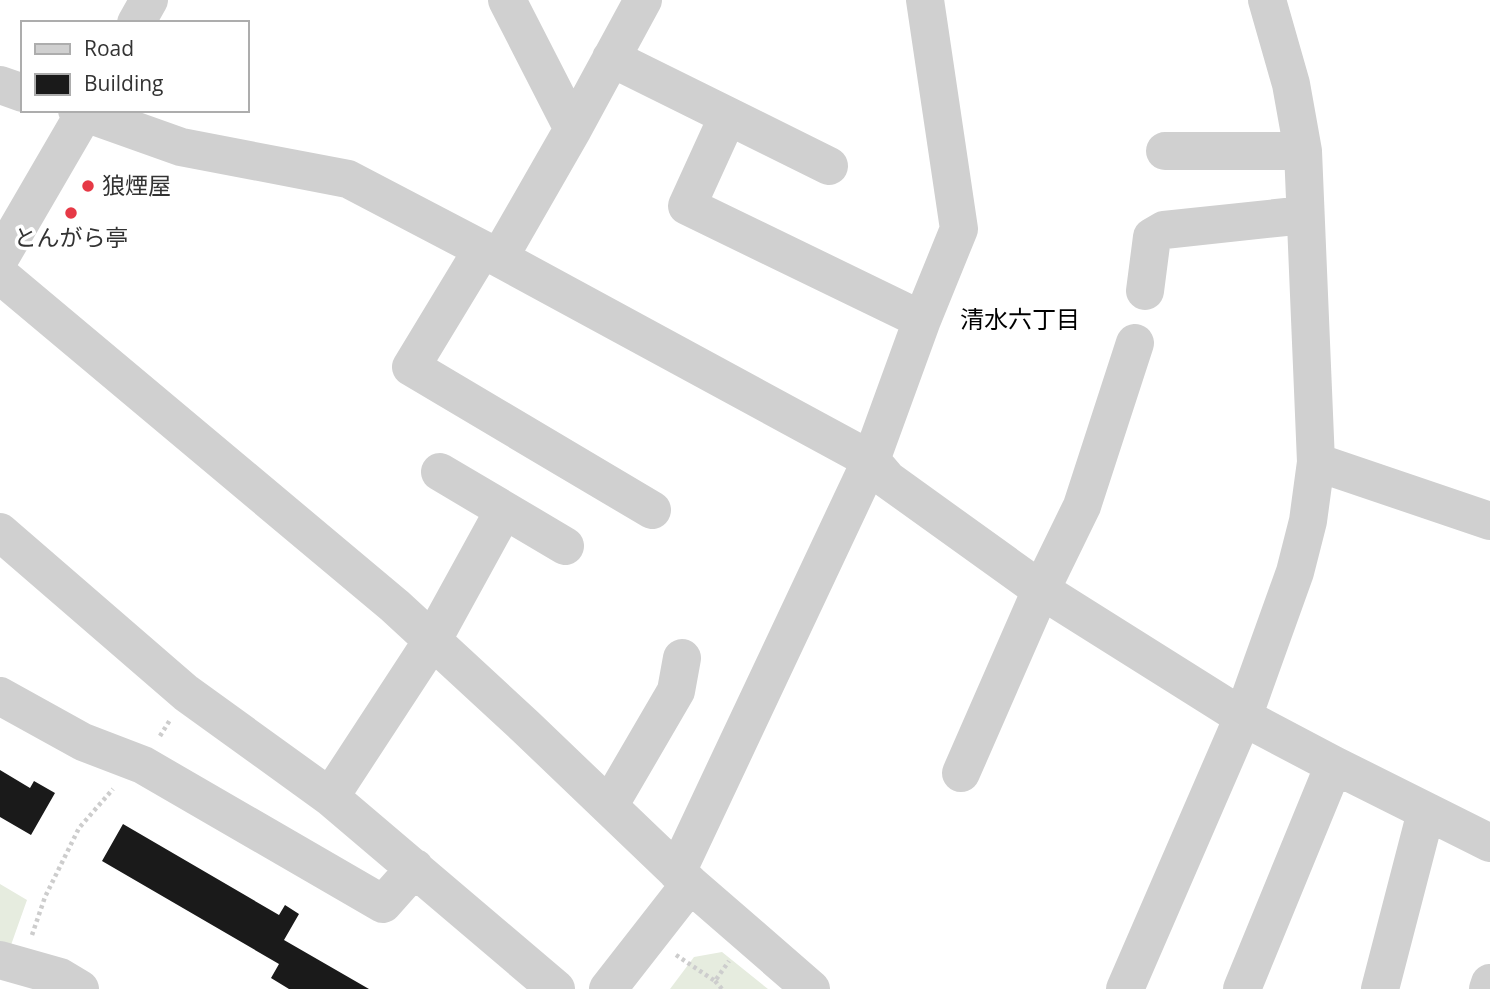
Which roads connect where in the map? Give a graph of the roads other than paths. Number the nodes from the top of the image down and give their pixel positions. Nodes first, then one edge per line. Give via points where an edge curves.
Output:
1 (149, 0) edge
2 (506, 0) edge
3 (643, 0) edge
4 (925, 0) edge
5 (1267, 0) edge
6 (137, 21) edge
7 (611, 58) junction
8 (0, 85) edge
9 (21, 92) edge
10 (81, 112) edge
11 (85, 112) edge
12 (728, 116) junction
13 (573, 129) junction
14 (1165, 150) dead end
15 (1303, 150) junction
16 (829, 166) dead end
17 (1305, 215) junction
18 (491, 254) junction
19 (0, 258) edge
20 (0, 275) edge
21 (1145, 291) dead end
22 (922, 320) junction
23 (1135, 343) dead end
24 (871, 460) junction
25 (1316, 462) junction
26 (440, 472) dead end
27 (504, 510) junction
28 (652, 510) dead end
29 (1490, 521) edge
30 (0, 532) edge
31 (565, 546) dead end
32 (1041, 590) junction
33 (432, 642) junction
34 (682, 658) dead end
35 (0, 696) edge
36 (1243, 717) junction
37 (1334, 765) junction
38 (961, 773) dead end
39 (330, 797) junction
40 (609, 806) junction
41 (1426, 812) junction
42 (1490, 843) edge
43 (415, 868) junction
44 (684, 878) junction
45 (11, 963) edge
46 (1490, 983) edge
47 (80, 989) edge
48 (556, 989) edge
49 (608, 989) edge
50 (811, 989) edge
51 (1125, 989) edge
52 (1242, 989) edge
53 (1380, 989) edge
54 (1488, 989) edge

1 - 6 street
2 - 13 street
3 - 7 street
4 - 22 street via 959,229
5 - 15 street via 1292,84
7 - 12 street
7 - 13 street
8 - 9 street
10 - 19 street
11 - 18 street via 181,147 348,179
12 - 16 street
12 - 22 street via 687,206
13 - 18 street
14 - 15 street
15 - 17 street
17 - 21 street via 1164,230 1152,237
17 - 25 street
18 - 24 street
18 - 28 street via 411,367
20 - 33 street
22 - 24 street
23 - 32 street via 1082,506
24 - 32 street via 887,481
24 - 44 street
25 - 29 street
25 - 36 street via 1295,572
26 - 27 street
27 - 31 street
27 - 33 street
30 - 39 street via 186,693
32 - 36 street
32 - 38 street
33 - 39 street
33 - 40 street
34 - 40 street via 676,691
35 - 43 street via 83,743 143,765 383,904
36 - 37 street
36 - 51 street
37 - 41 street
37 - 52 street
39 - 43 street
40 - 44 street
41 - 42 street
41 - 53 street
43 - 48 street
44 - 49 street via 649,936
44 - 50 street
45 - 47 street via 60,977
46 - 54 street

